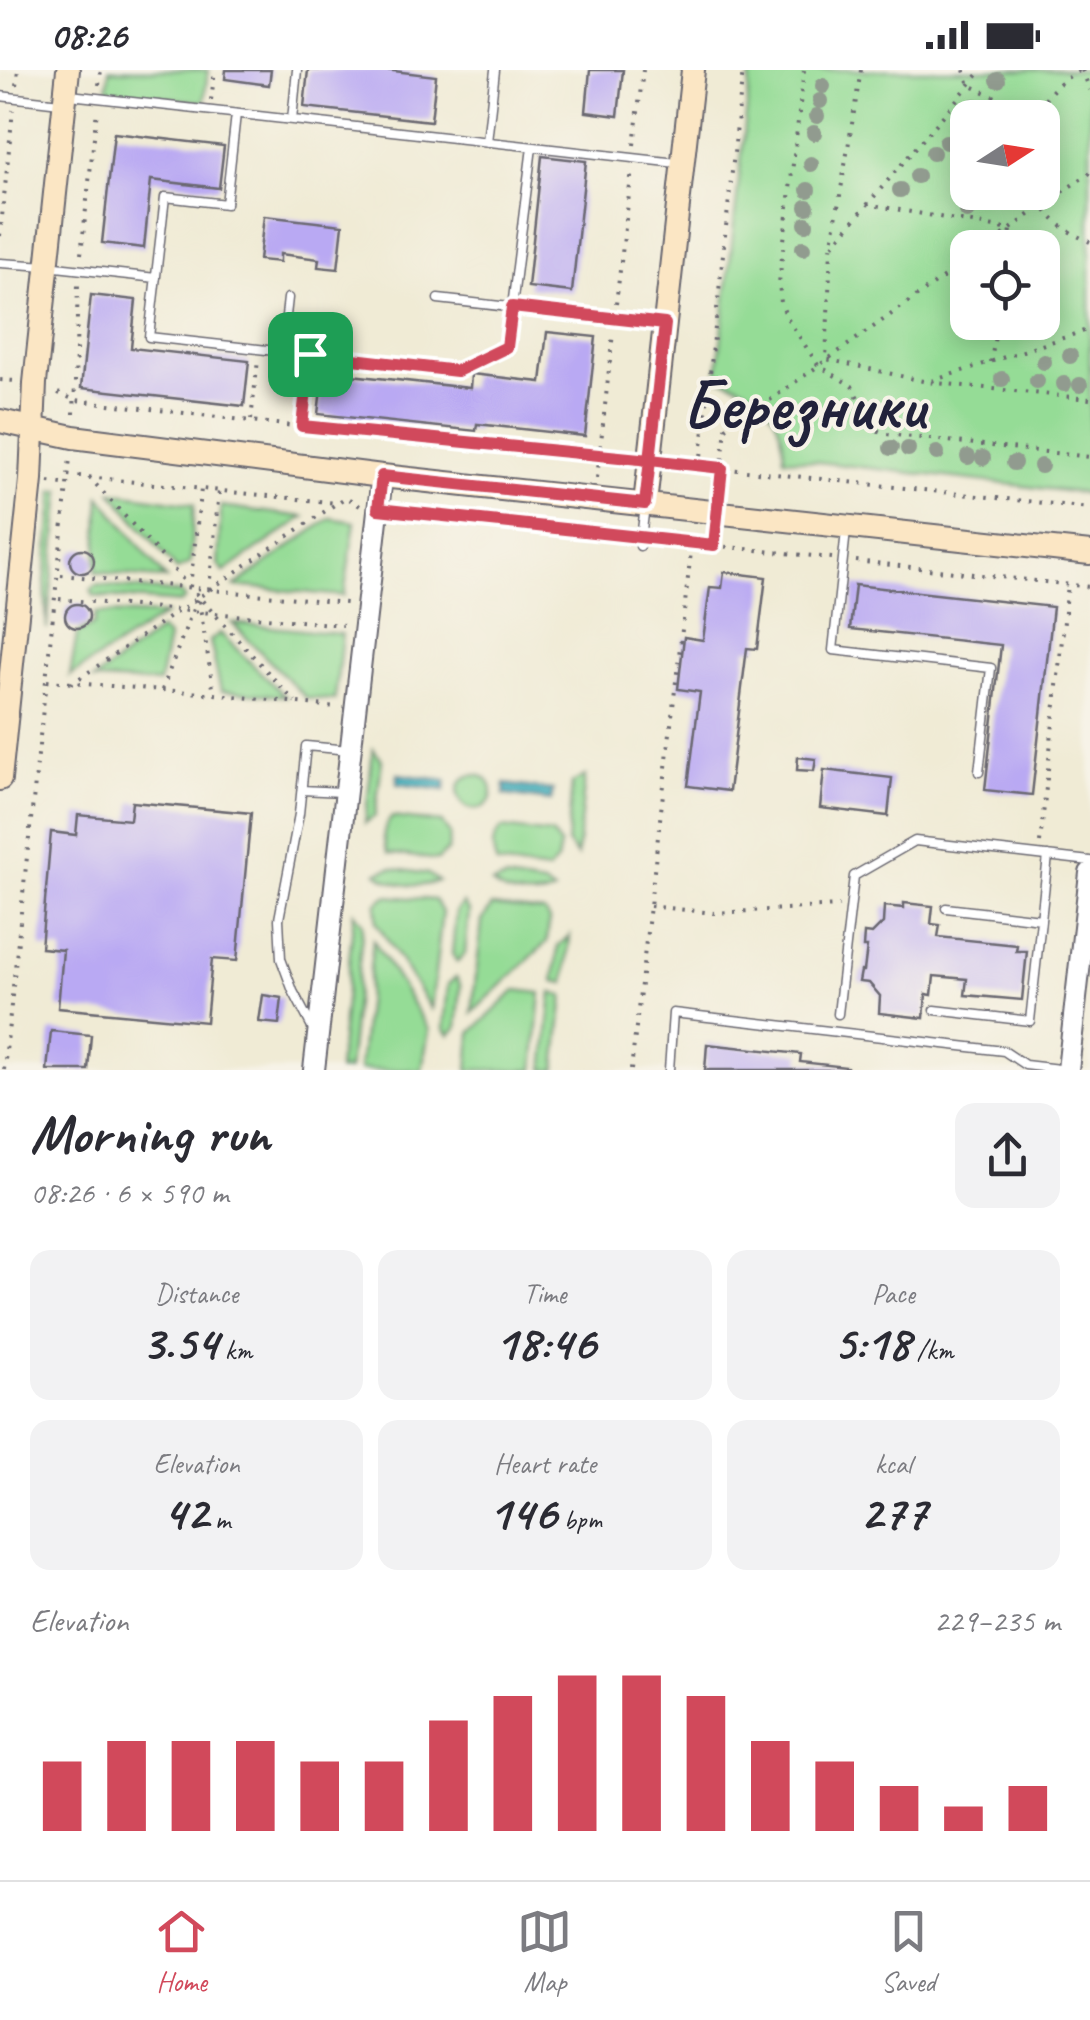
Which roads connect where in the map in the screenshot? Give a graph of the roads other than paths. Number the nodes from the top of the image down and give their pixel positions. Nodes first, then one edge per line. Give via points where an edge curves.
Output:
1 (68, 70) edge
2 (298, 70) edge
3 (496, 70) edge
4 (693, 70) edge
5 (0, 96) edge
6 (65, 99) junction
7 (236, 114) junction
8 (292, 120) junction
9 (487, 142) junction
10 (532, 147) junction
11 (682, 164) junction
12 (0, 263) edge
13 (47, 266) junction
14 (156, 278) junction
15 (288, 298) dead end
16 (438, 299) dead end
17 (512, 307) junction
18 (665, 324) junction
19 (282, 351) junction
20 (0, 421) edge
21 (34, 428) junction
22 (382, 476) junction
23 (645, 504) junction
24 (847, 526) junction
25 (641, 542) road end
26 (1090, 553) edge
27 (351, 750) junction
28 (979, 772) dead end
29 (0, 779) edge
30 (302, 790) junction
31 (346, 792) junction
32 (1044, 856) junction
33 (1090, 861) edge
34 (1090, 874) edge
35 (946, 908) dead end
36 (1041, 919) junction
37 (935, 1010) dead end
38 (838, 1014) dead end
39 (318, 1038) junction
40 (314, 1070) edge
41 (670, 1070) edge
42 (1068, 1070) edge

1 - 6 main road
2 - 8 lane
3 - 9 lane
4 - 11 main road
5 - 6 lane
6 - 7 lane
6 - 13 main road
7 - 8 lane
7 - 14 lane via 226,204 165,197
8 - 9 lane
9 - 10 lane
10 - 11 lane
10 - 17 lane
11 - 18 main road
12 - 13 lane
13 - 14 lane
13 - 21 main road
14 - 19 lane via 149,336
15 - 19 lane
16 - 17 lane
17 - 18 lane
17 - 19 lane via 507,347 457,371
18 - 23 main road
20 - 21 main road
21 - 22 main road
21 - 29 main road
22 - 23 main road
22 - 27 street
23 - 24 main road
23 - 25 lane
24 - 26 main road
24 - 28 lane via 834,650 991,668
27 - 30 lane via 306,746
27 - 31 street
30 - 31 lane
30 - 39 lane via 279,920 281,959
31 - 39 street
32 - 33 lane
32 - 36 lane
32 - 38 lane via 915,841 854,876
34 - 42 street
35 - 36 lane
36 - 37 lane via 1030,1021
39 - 40 street
41 - 42 lane via 673,1013 1004,1051 1025,1065

